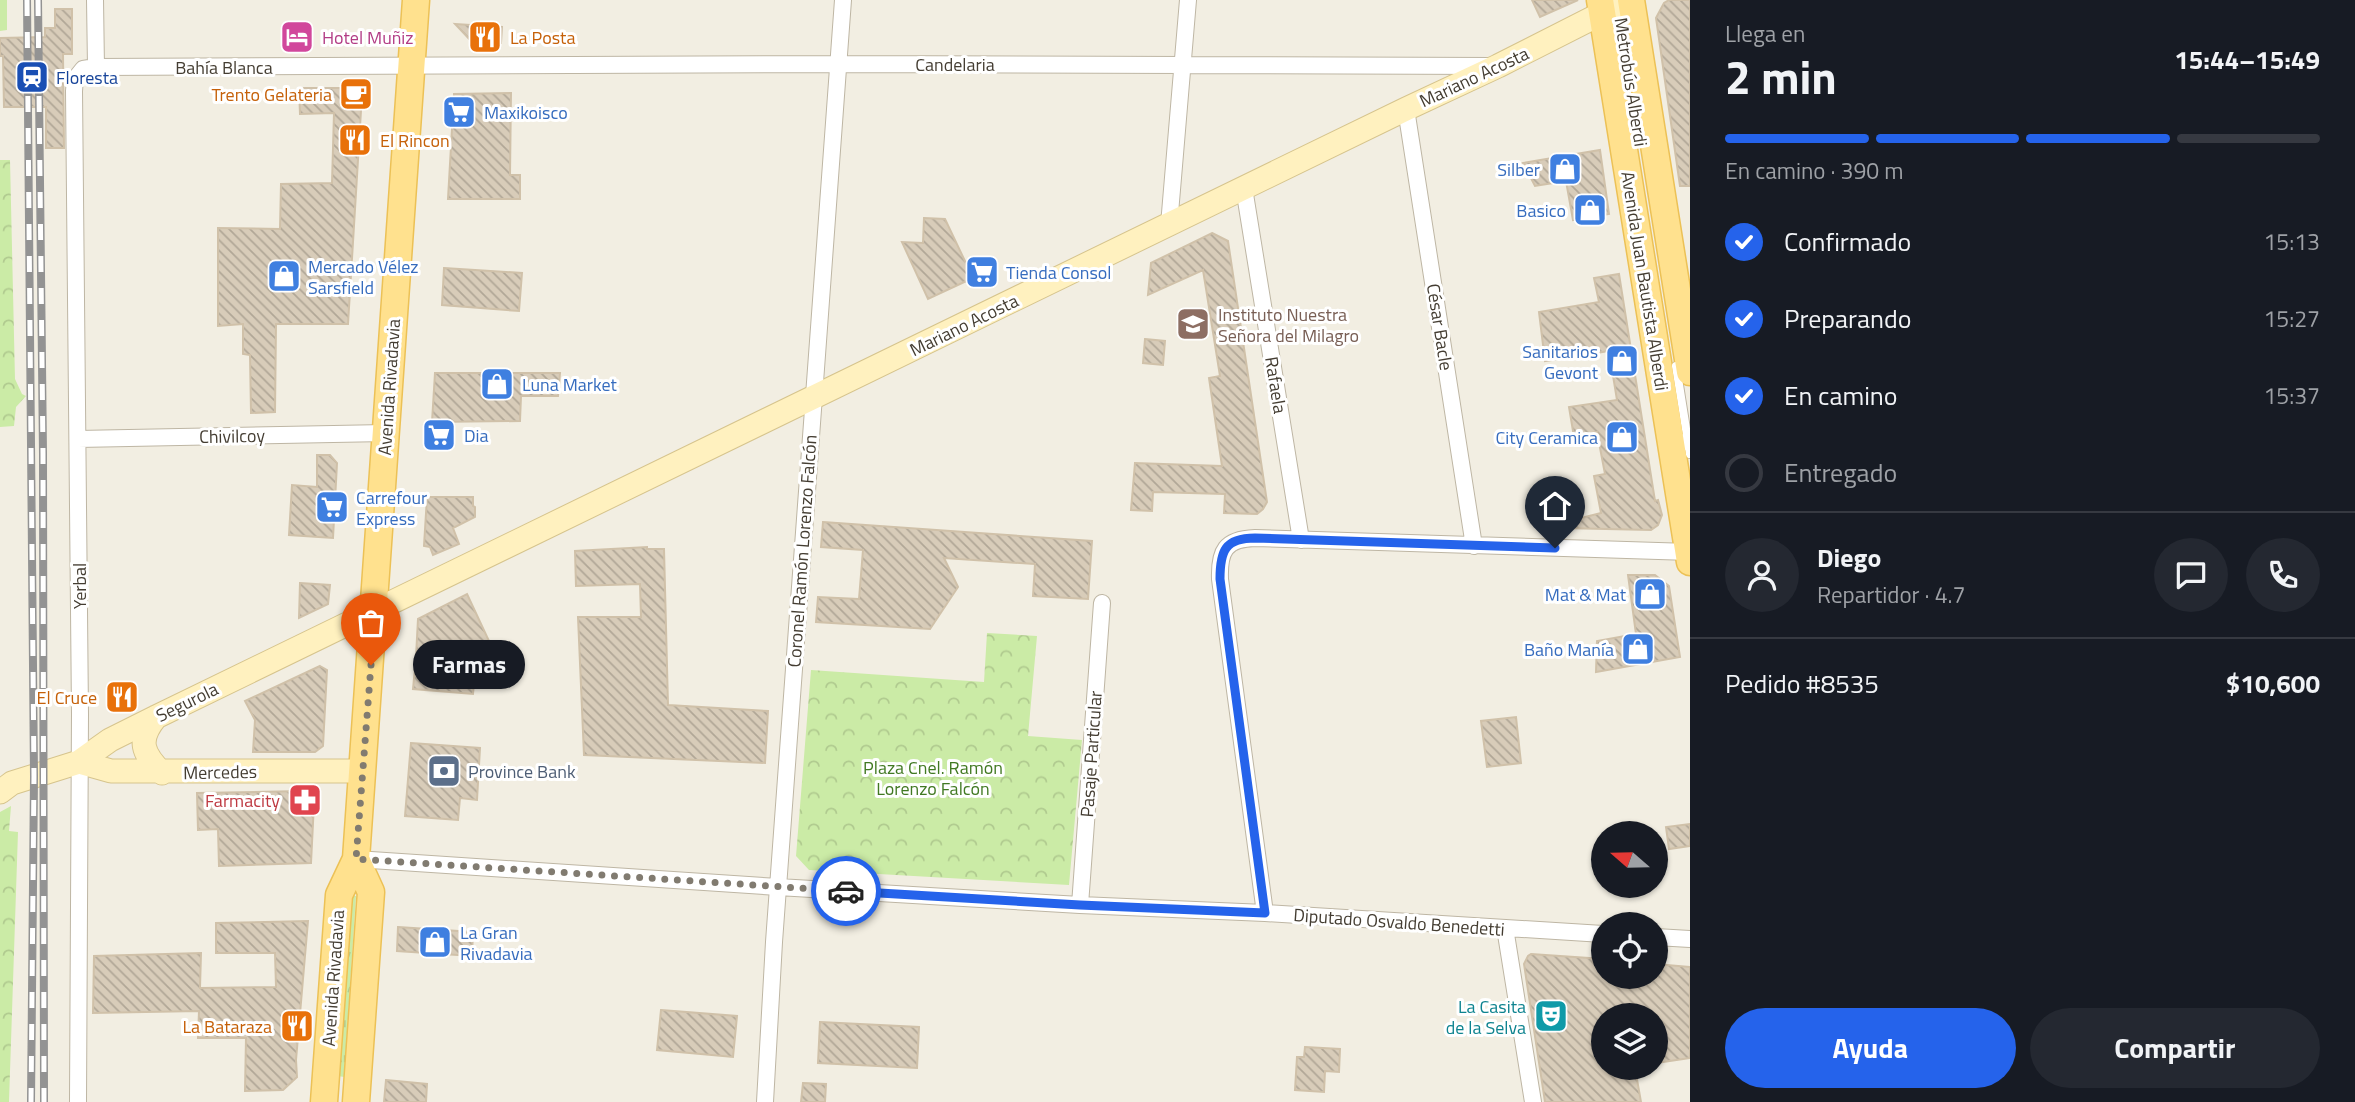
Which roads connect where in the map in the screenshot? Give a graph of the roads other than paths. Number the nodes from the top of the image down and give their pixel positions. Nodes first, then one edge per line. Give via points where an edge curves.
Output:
1 (95, 0) edge
2 (416, 0) edge
3 (843, 0) edge
4 (1188, 0) edge
5 (1617, 5) edge
6 (838, 64) junction
7 (1184, 64) junction
8 (411, 66) junction
9 (1498, 66) junction
10 (88, 70) junction
11 (1406, 108) junction
12 (1244, 188) junction
13 (1169, 225) junction
14 (1683, 366) edge
15 (813, 398) junction
16 (386, 433) junction
17 (78, 439) junction
18 (1685, 445) edge
19 (1301, 540) junction
20 (1474, 546) junction
21 (1690, 556) edge
22 (1102, 603) dead end
23 (375, 612) junction
24 (156, 717) junction
25 (79, 762) junction
26 (363, 771) junction
27 (162, 773) junction
28 (4, 786) edge
29 (356, 859) junction
30 (778, 887) junction
31 (1080, 905) junction
32 (1265, 913) junction
33 (1505, 929) junction
34 (1591, 933) edge
35 (1668, 938) edge
36 (1690, 939) edge
37 (78, 1102) edge
38 (324, 1102) edge
39 (356, 1102) edge
40 (765, 1102) edge
41 (1533, 1102) edge

1 - 10 street, Yerbal
2 - 8 main road, Avenida Rivadavia
3 - 6 street, Coronel Ramón Lorenzo Falcón
4 - 7 street
5 - 9 street, Mariano Acosta
5 - 14 main road, Avenida Juan Bautista Alberdi
5 - 18 main road, Avenida Juan Bautista Alberdi
6 - 7 street, Candelaria
6 - 8 street, Candelaria
6 - 15 street, Coronel Ramón Lorenzo Falcón
7 - 9 street, Candelaria
7 - 13 street
8 - 10 street, Bahía Blanca
8 - 16 main road, Avenida Rivadavia
9 - 11 street, Mariano Acosta
10 - 17 street, Yerbal via 75,79 74,91
11 - 12 street, Mariano Acosta
11 - 20 street, César Bacle
12 - 13 street, Mariano Acosta
12 - 19 street, Rafaela
13 - 15 street, Mariano Acosta
14 - 18 lane
15 - 23 street, Mariano Acosta
15 - 30 street, Coronel Ramón Lorenzo Falcón
16 - 17 street, Chivilcoy
16 - 23 main road, Avenida Rivadavia
17 - 25 street, Yerbal
18 - 21 main road, Avenida Juan Bautista Alberdi
19 - 20 street
19 - 32 street via 1235,540 1221,558 1220,579
20 - 21 street
22 - 31 street, Pasaje Particular
23 - 24 street, Segurola
23 - 26 main road, Avenida Rivadavia
24 - 25 street, Segurola
24 - 27 street via 146,729 143,744 148,759
25 - 27 street, Mercedes via 111,771
25 - 28 street, Segurola
25 - 37 street, Yerbal
26 - 27 street, Mercedes
26 - 29 main road, Avenida Rivadavia
29 - 30 street, Diputado Osvaldo Benedetti
29 - 38 main road, Avenida Rivadavia via 339,895
29 - 39 main road, Avenida Rivadavia via 371,892
30 - 31 street, Diputado Osvaldo Benedetti
30 - 40 street, Coronel Ramón Lorenzo Falcón
31 - 32 street, Diputado Osvaldo Benedetti
32 - 33 street, Diputado Osvaldo Benedetti
33 - 34 street, Diputado Osvaldo Benedetti
33 - 41 street
35 - 36 street

